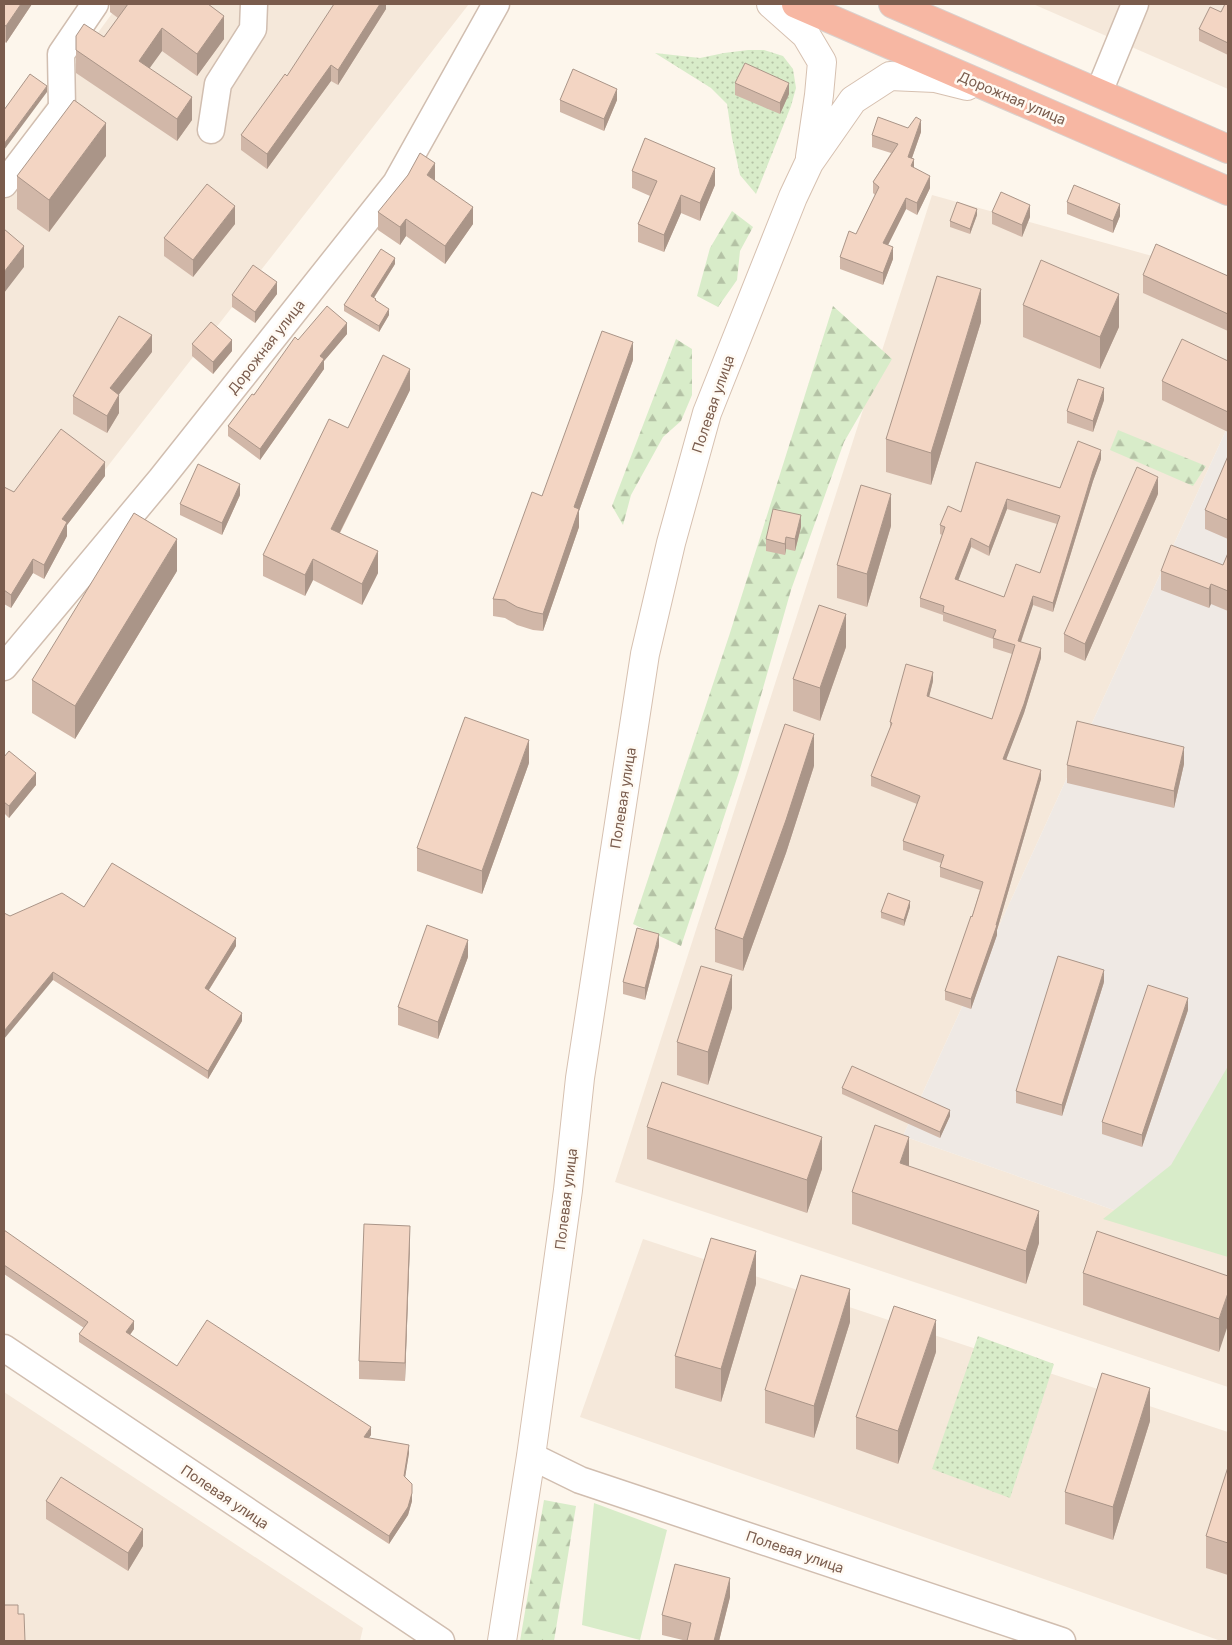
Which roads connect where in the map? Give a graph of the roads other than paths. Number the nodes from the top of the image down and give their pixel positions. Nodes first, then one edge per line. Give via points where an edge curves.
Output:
1 (95, 4) edge
2 (254, 4) edge
3 (496, 4) edge
4 (771, 4) edge
5 (796, 4) edge
6 (893, 4) edge
7 (1135, 4) edge
8 (1099, 92) junction
9 (1008, 96) junction
10 (211, 130) dead end
11 (1228, 149) edge
12 (809, 164) junction
13 (4, 184) edge
14 (1228, 191) edge
15 (4, 667) edge
16 (6, 1353) edge
17 (531, 1456) junction
18 (441, 1641) edge
19 (502, 1641) edge
20 (1062, 1641) edge

1 - 13 street via 61,54 62,108
2 - 10 street via 252,28 218,84
3 - 15 street, Дорожная улица via 396,183 161,479
4 - 12 main road via 806,35 822,62
5 - 9 highway, Дорожная улица
6 - 8 highway
7 - 8 street
8 - 11 highway
9 - 12 main road via 935,78 890,76 853,100
9 - 14 highway, Дорожная улица
12 - 17 main road, Полевая улица via 707,413 645,654 580,1078
16 - 18 street, Полевая улица
17 - 19 main road, Полевая улица
17 - 20 street, Полевая улица via 580,1480

